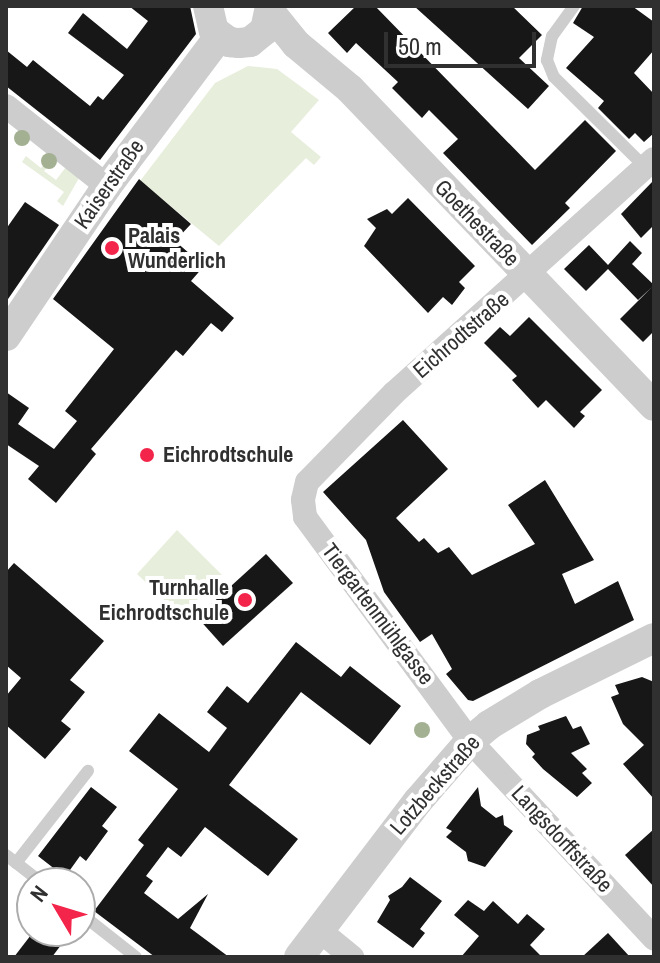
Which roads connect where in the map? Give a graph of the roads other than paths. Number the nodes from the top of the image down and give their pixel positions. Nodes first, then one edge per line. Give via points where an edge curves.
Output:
1 (208, 6) edge
2 (574, 6) edge
3 (267, 18) edge
4 (219, 37) junction
5 (6, 106) edge
6 (651, 167) edge
7 (107, 186) junction
8 (528, 276) junction
9 (6, 336) edge
10 (654, 406) edge
11 (307, 482) joint
12 (654, 638) edge
13 (470, 741) junction
14 (88, 771) dead end
15 (11, 859) edge
16 (96, 926) edge
17 (319, 930) junction
18 (654, 938) edge
19 (136, 957) edge
20 (299, 957) edge
21 (352, 957) edge

1 - 4 street via 209,23
2 - 6 lane via 552,36 547,60 554,77
3 - 4 street, Goethestraße via 239,43
3 - 8 street, Goethestraße via 350,89
4 - 7 street, Kaiserstraße
5 - 7 street
6 - 8 street, Eichrodtstraße
7 - 9 street, Kaiserstraße
8 - 10 street, Goethestraße
8 - 11 street, Eichrodtstraße via 394,393
11 - 13 street, Tiergartenmühlgasse via 305,517
12 - 13 street, Lotzbeckstraße via 540,694
13 - 17 street, Lotzbeckstraße
13 - 18 street, Langsdorffstraße
14 - 15 lane
16 - 19 lane
17 - 20 street, Lotzbeckstraße
17 - 21 street

